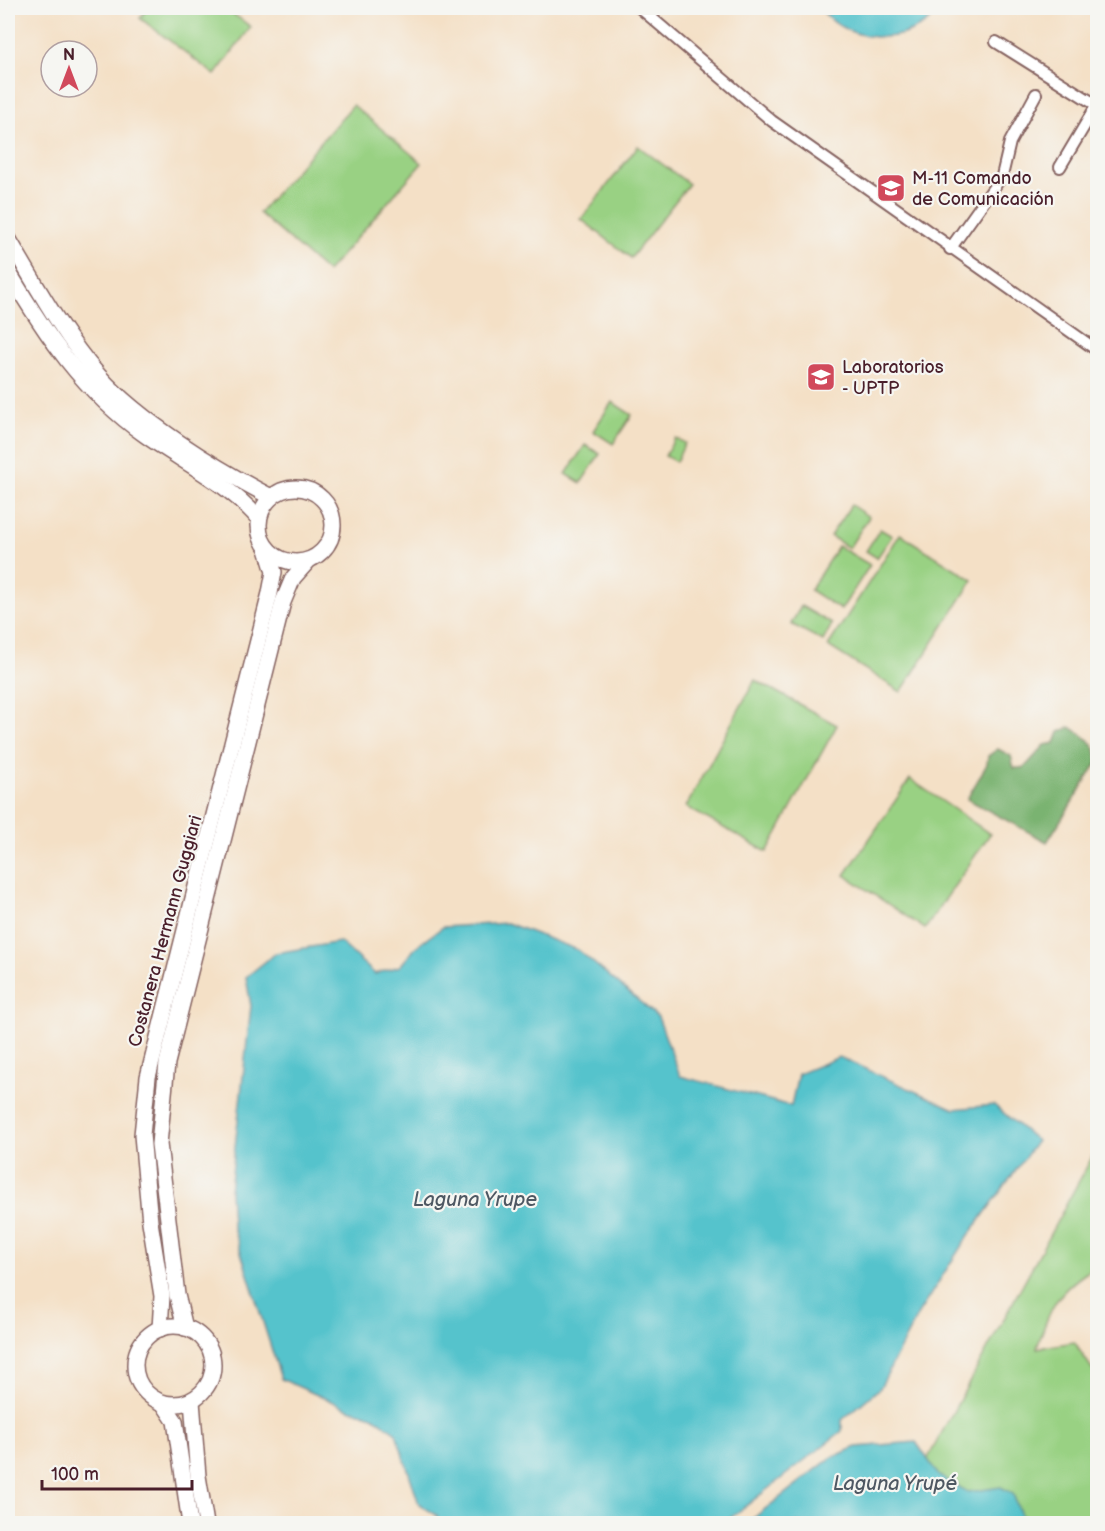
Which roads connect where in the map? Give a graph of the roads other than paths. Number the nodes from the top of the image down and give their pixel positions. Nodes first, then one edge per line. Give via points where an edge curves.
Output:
1 (640, 8) edge
2 (996, 42) dead end
3 (1036, 94) dead end
4 (1097, 104) edge
5 (1060, 167) dead end
6 (8, 238) edge
7 (950, 249) junction
8 (8, 271) edge
9 (1098, 351) edge
10 (271, 497) junction
11 (259, 519) junction
12 (267, 549) junction
13 (309, 560) junction
14 (185, 1328) junction
15 (160, 1329) junction
16 (192, 1401) junction
17 (163, 1403) junction
18 (190, 1524) edge
19 (206, 1524) edge

1 - 7 street via 772,121
2 - 4 street
3 - 7 street via 1010,142 1002,176
4 - 5 street
6 - 10 highway via 66,333 100,377 142,415 233,477
7 - 9 street
8 - 11 highway via 54,346 107,405 245,503
10 - 11 highway
10 - 13 highway via 281,490 304,489 315,493 330,511 332,534 319,554
11 - 12 highway
12 - 13 highway via 286,561
12 - 15 highway, Costanera Hermann Guggiari via 274,572 270,593 148,1077 142,1135 162,1296
13 - 14 highway, Costanera Hermann Guggiari via 293,578 283,602 167,1063 159,1144 177,1295
14 - 15 highway
14 - 16 highway via 202,1338 212,1356 210,1382
15 - 17 highway via 141,1344 135,1368 144,1390
16 - 17 highway
16 - 19 highway
17 - 18 highway via 175,1421

